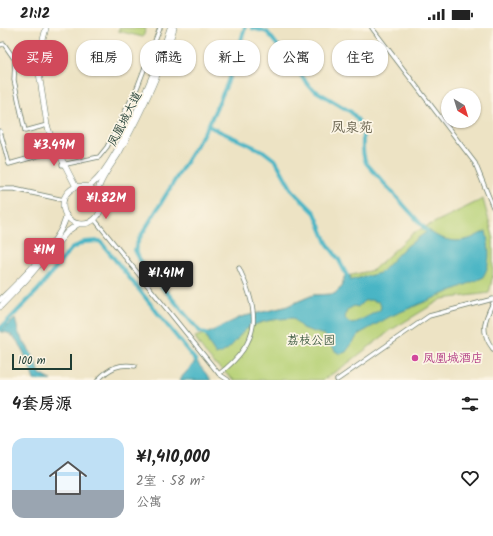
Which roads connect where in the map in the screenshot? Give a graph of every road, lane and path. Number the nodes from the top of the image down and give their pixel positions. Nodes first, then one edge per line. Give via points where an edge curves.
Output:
1 (46, 28) edge
2 (160, 28) edge
3 (170, 28) edge
4 (174, 28) edge
5 (372, 28) edge
6 (0, 45) edge
7 (47, 125) junction
8 (0, 131) edge
9 (53, 142) junction
10 (55, 151) junction
11 (64, 164) junction
12 (88, 187) junction
13 (75, 188) junction
14 (0, 189) edge
15 (98, 194) junction
16 (64, 200) junction
17 (493, 207) edge
18 (66, 215) junction
19 (95, 220) junction
20 (78, 224) junction
21 (239, 268) dead end
22 (493, 299) edge
23 (0, 300) edge
24 (493, 303) edge
25 (0, 307) edge
26 (493, 349) edge
27 (136, 366) dead end
28 (219, 374) junction
29 (98, 380) edge
30 (228, 380) edge
31 (337, 380) edge

1 - 7 main road via 39,55 39,72
2 - 11 street via 137,88 107,147 98,157
3 - 12 main road, 凤凰城大道 via 138,109 96,182
4 - 15 main road, 凤凰城大道 via 152,89 125,143 100,184
5 - 17 street via 475,163
6 - 7 street via 4,44 15,60 14,80 25,131
7 - 9 main road
8 - 10 street via 9,164
9 - 10 main road
9 - 11 main road
10 - 11 main road
11 - 13 main road
12 - 13 main road
12 - 15 main road
13 - 16 main road via 67,193
14 - 16 street via 14,189
15 - 19 main road via 102,203
16 - 18 main road via 63,208
18 - 20 main road
18 - 23 main road via 64,225 49,247
19 - 20 main road
19 - 28 street
20 - 25 main road via 68,231
21 - 28 street via 250,292 255,317 251,336 241,354
22 - 31 street via 429,316
24 - 26 street via 485,318 485,339
27 - 29 street via 118,366
28 - 30 street

